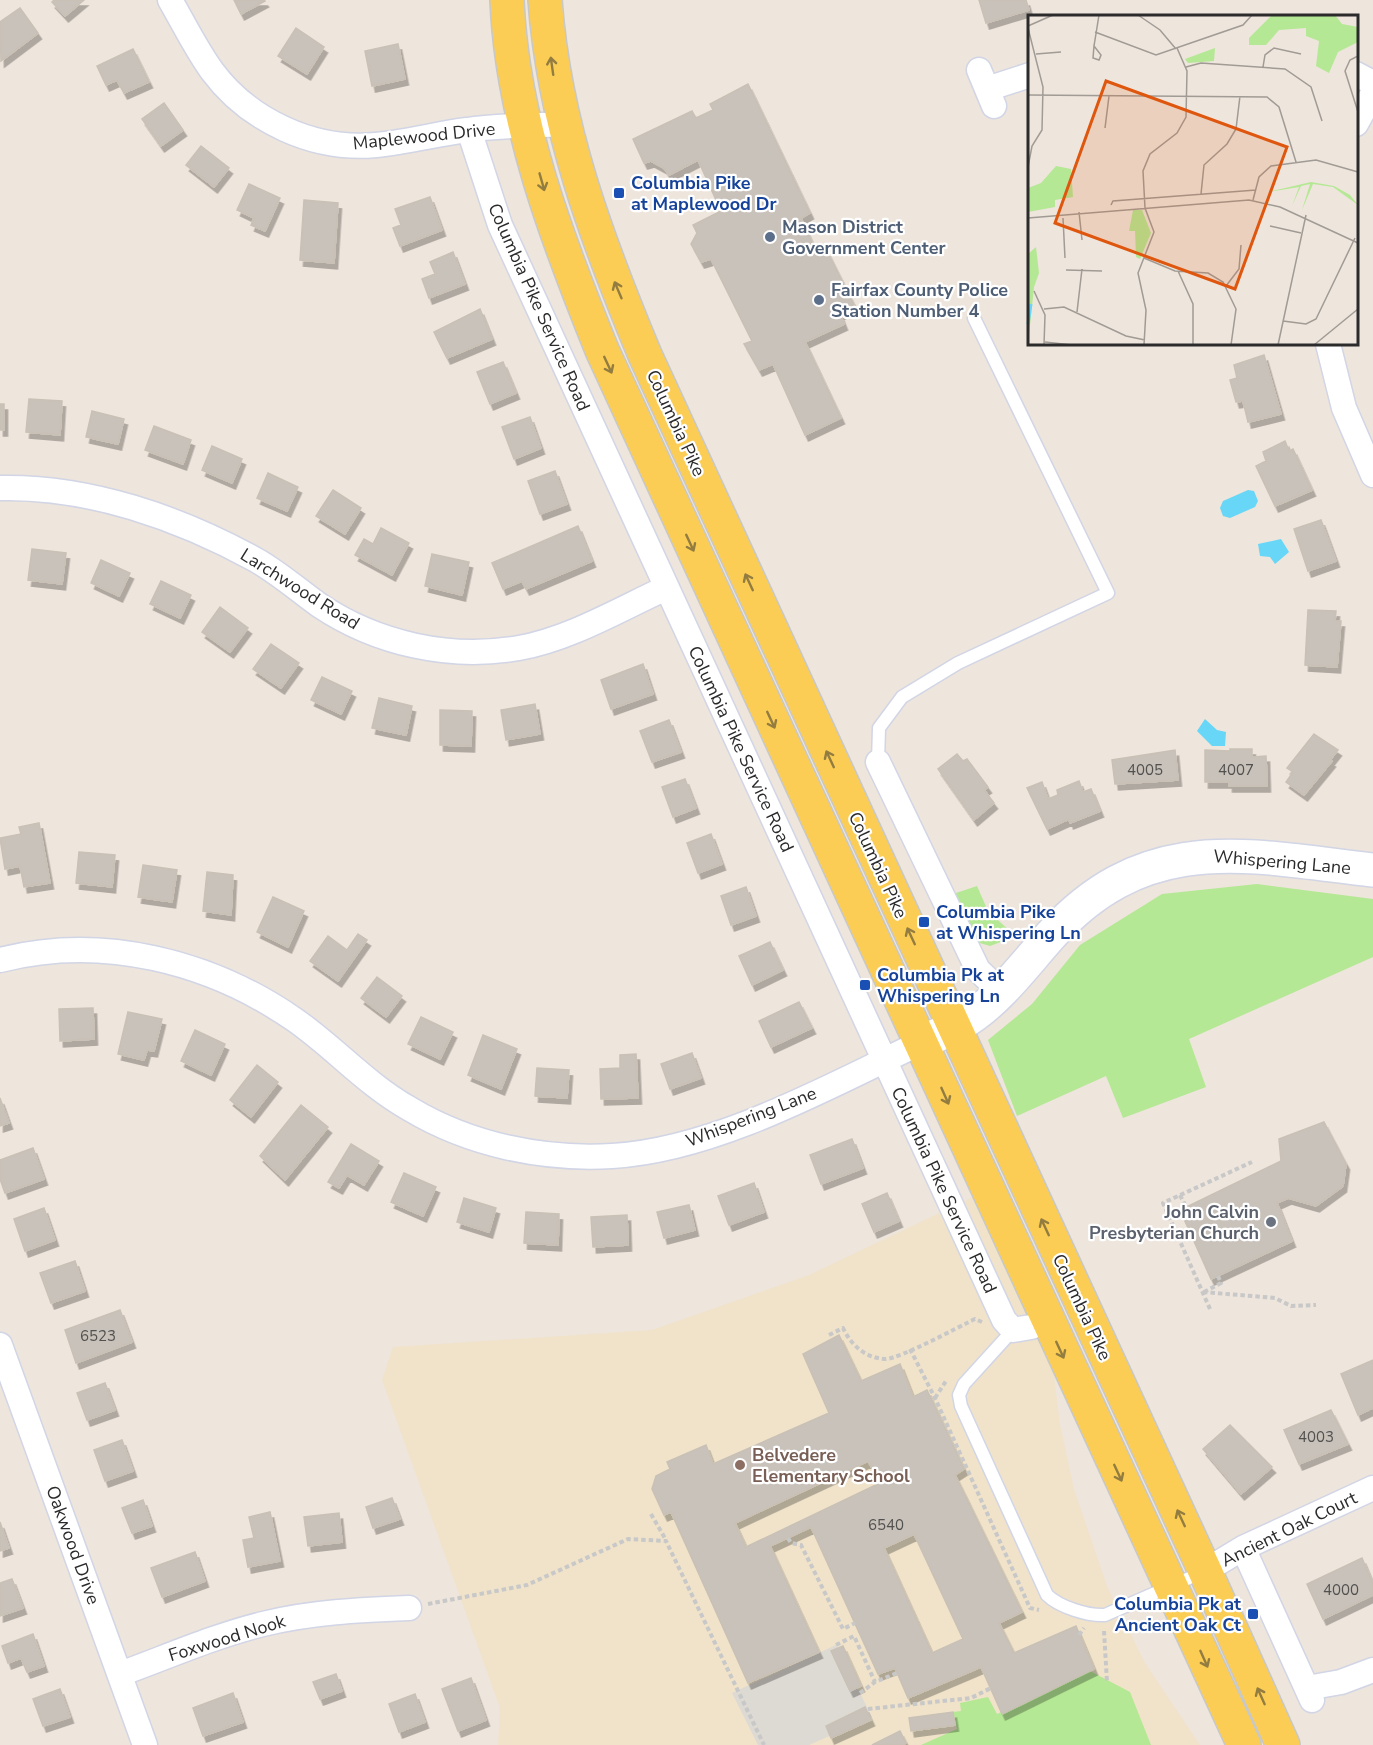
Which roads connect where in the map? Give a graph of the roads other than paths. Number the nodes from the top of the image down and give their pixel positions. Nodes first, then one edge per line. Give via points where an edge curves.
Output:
1 (170, 0) edge
2 (507, 0) edge
3 (545, 0) edge
4 (1028, 75) edge
5 (1358, 75) edge
6 (1373, 83) edge
7 (986, 89) dead end
8 (1373, 93) edge
9 (1358, 120) edge
10 (563, 124) junction
11 (526, 126) junction
12 (469, 130) junction
13 (974, 318) dead end
14 (1328, 345) edge
15 (1373, 475) edge
16 (0, 488) edge
17 (666, 588) junction
18 (878, 762) joint
19 (1373, 870) edge
20 (0, 960) edge
21 (1000, 991) junction
22 (953, 1028) junction
23 (920, 1043) junction
24 (884, 1060) junction
25 (1047, 1321) junction
26 (1012, 1330) junction
27 (0, 1345) edge
28 (1373, 1488) edge
29 (1243, 1548) junction
30 (1205, 1571) junction
31 (1171, 1586) junction
32 (409, 1608) dead end
33 (1373, 1670) edge
34 (120, 1674) junction
35 (145, 1745) edge
36 (1244, 1745) edge
37 (1283, 1745) edge

1 - 12 street, Maplewood Drive via 213,73 259,115 287,131 343,145 376,145
2 - 11 main road, Columbia Pike via 513,66
10 -> 3 main road, Columbia Pike
4 - 7 street
5 - 6 street
8 - 9 street
10 - 11 street, Maplewood Drive
22 -> 10 main road, Columbia Pike via 645,355 605,258
11 - 12 street, Maplewood Drive
11 -> 23 main road, Columbia Pike via 574,282 602,350
12 - 17 street, Columbia Pike Service Road via 500,225
13 - 18 lane via 1108,593 958,663 902,697 879,728
14 - 15 street via 1344,408
16 - 17 street, Larchwood Road via 60,493 163,517 257,561 352,624 416,646 453,651 520,648 552,639
17 - 24 street, Columbia Pike Service Road
18 - 21 street via 978,970
19 - 21 street, Whispering Lane via 1238,855 1208,855 1143,869 1112,884 1082,906
20 - 24 street, Whispering Lane via 61,950 104,951 190,966 272,1005 410,1110 489,1143 572,1157 657,1150 702,1139
21 - 22 street, Whispering Lane
22 - 23 street, Whispering Lane
30 -> 22 main road, Columbia Pike
23 - 24 street, Whispering Lane
23 -> 25 main road, Columbia Pike
24 - 26 street, Columbia Pike Service Road
25 - 26 street
25 -> 31 main road, Columbia Pike
26 - 31 lane via 964,1384 959,1395 1047,1594 1053,1601 1105,1615
27 - 34 street, Oakwood Drive
28 - 29 street, Ancient Oak Court
29 - 30 street, Ancient Oak Court
29 - 33 street via 1310,1694
30 - 31 lane
37 -> 30 main road, Columbia Pike
31 -> 36 main road, Columbia Pike
32 - 34 street, Foxwood Nook via 338,1612 262,1624
34 - 35 street, Oakwood Drive

